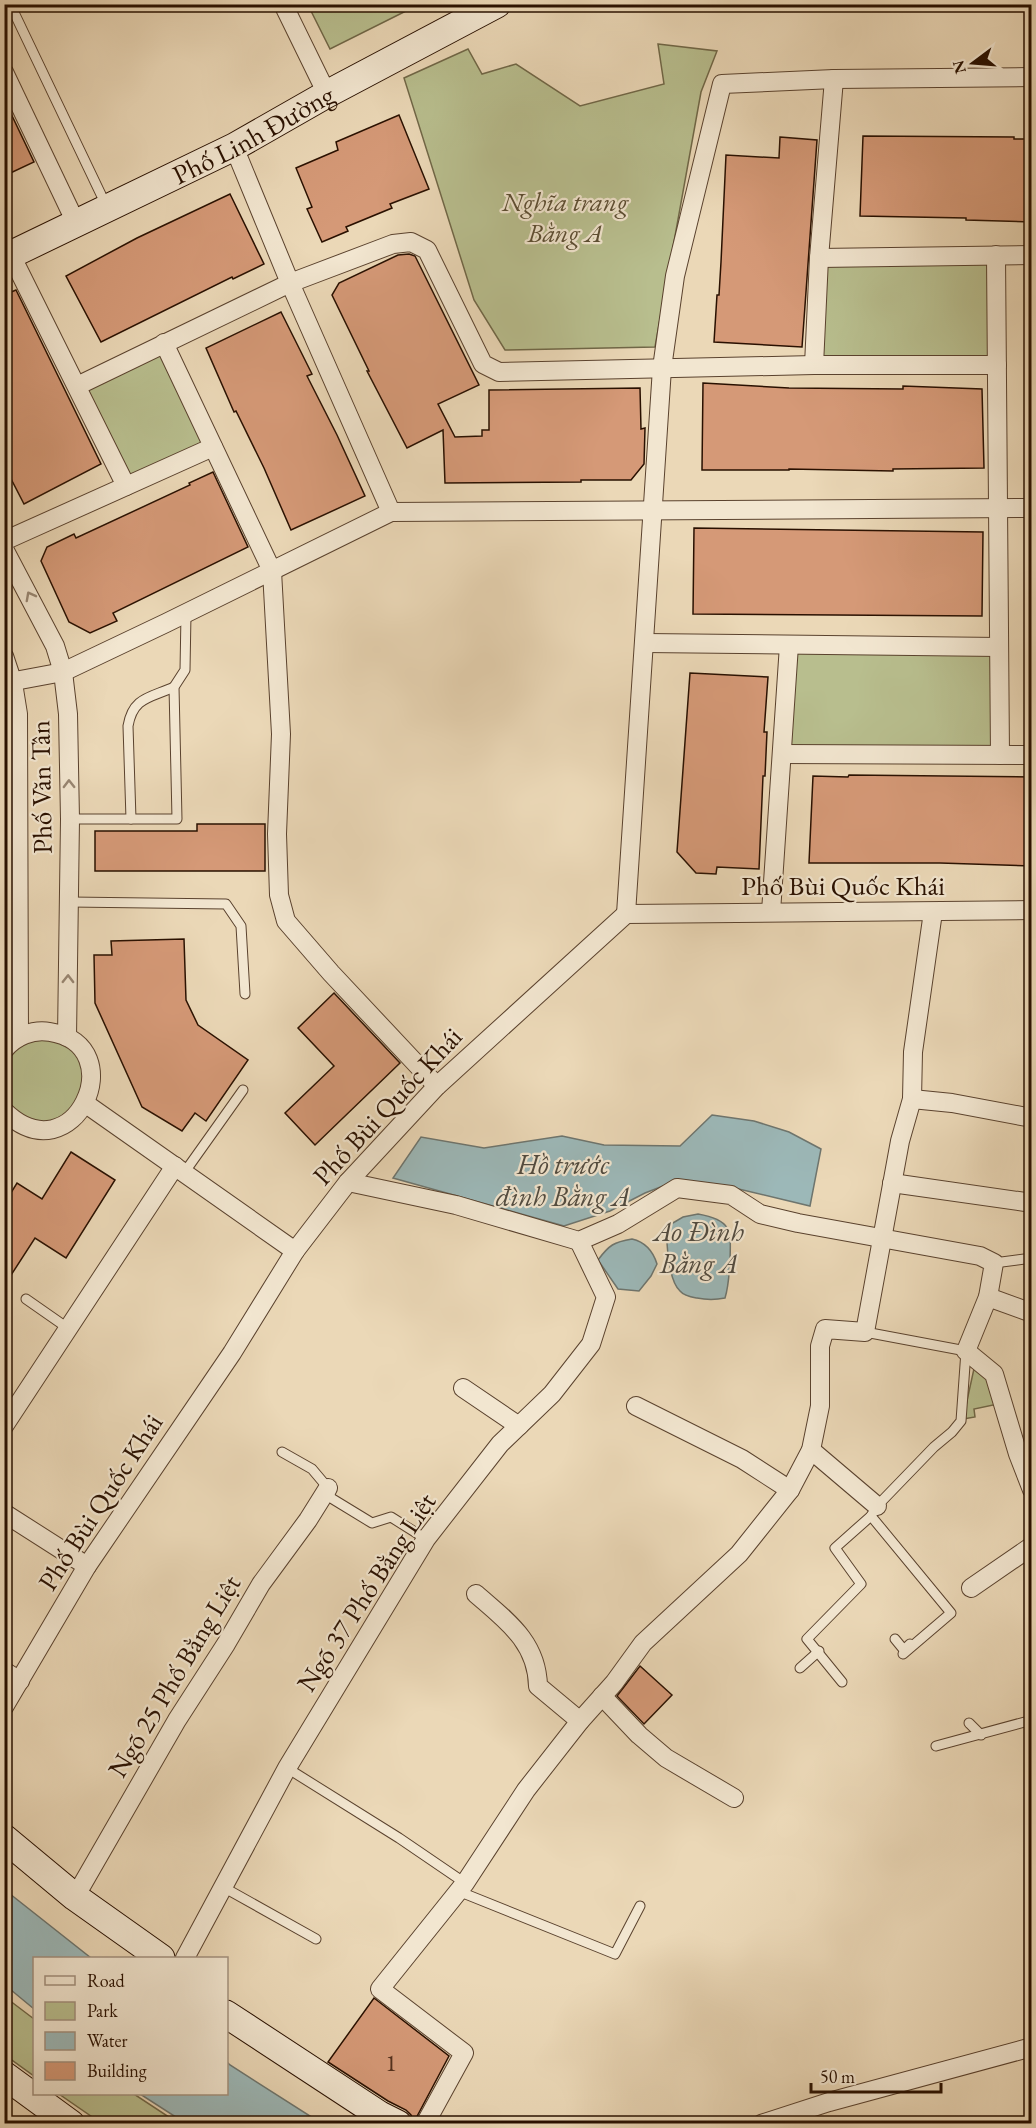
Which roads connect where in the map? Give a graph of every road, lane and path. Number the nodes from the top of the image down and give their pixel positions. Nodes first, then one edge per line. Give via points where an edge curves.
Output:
1 (10, 4) edge
2 (283, 4) edge
3 (497, 4) edge
4 (4, 72) edge
5 (1032, 77) edge
6 (834, 79) junction
7 (327, 94) junction
8 (234, 147) junction
9 (107, 207) junction
10 (76, 223) junction
11 (996, 255) junction
12 (1032, 255) edge
13 (8, 257) edge
14 (819, 258) junction
15 (291, 283) junction
16 (164, 343) junction
17 (814, 365) junction
18 (997, 365) junction
19 (662, 368) junction
20 (77, 386) junction
21 (213, 447) junction
22 (126, 486) junction
23 (998, 508) junction
24 (1032, 508) edge
25 (654, 509) junction
26 (391, 512) junction
27 (4, 541) edge
28 (4, 549) edge
29 (272, 571) junction
30 (186, 614) junction
31 (645, 643) junction
32 (789, 645) junction
33 (999, 647) junction
34 (4, 656) edge
35 (63, 672) junction
36 (9, 682) edge
37 (174, 687) junction
38 (782, 754) junction
39 (1000, 755) junction
40 (1032, 755) edge
41 (70, 819) junction
42 (131, 819) junction
43 (11, 860) edge
44 (70, 902) junction
45 (1032, 910) edge
46 (771, 912) junction
47 (933, 912) junction
48 (626, 914) junction
49 (245, 994) dead end
50 (19, 1037) junction
51 (67, 1037) junction
52 (4, 1050) edge
53 (437, 1086) junction
54 (243, 1090) dead end
55 (912, 1099) junction
56 (86, 1104) junction
57 (1032, 1118) edge
58 (8, 1121) edge
59 (179, 1170) junction
60 (348, 1182) junction
61 (892, 1183) junction
62 (1032, 1203) edge
63 (881, 1237) junction
64 (579, 1241) junction
65 (295, 1251) junction
66 (1032, 1258) edge
67 (994, 1263) junction
68 (987, 1297) junction
69 (26, 1299) dead end
70 (1032, 1313) edge
71 (69, 1329) junction
72 (865, 1332) junction
73 (966, 1351) junction
74 (463, 1388) dead end
75 (636, 1407) dead end
76 (4, 1426) edge
77 (519, 1426) junction
78 (811, 1450) junction
79 (282, 1452) dead end
80 (328, 1488) junction
81 (790, 1490) junction
82 (1032, 1490) edge
83 (874, 1511) junction
84 (4, 1513) edge
85 (426, 1539) junction
86 (1032, 1546) edge
87 (87, 1566) junction
88 (971, 1588) dead end
89 (476, 1594) dead end
90 (950, 1611) junction
91 (895, 1640) dead end
92 (819, 1651) junction
93 (903, 1654) dead end
94 (800, 1668) dead end
95 (4, 1671) edge
96 (20, 1681) junction
97 (842, 1682) dead end
98 (603, 1696) junction
99 (4, 1707) edge
100 (580, 1720) junction
101 (1032, 1720) edge
102 (969, 1723) dead end
103 (981, 1735) junction
104 (936, 1746) dead end
105 (287, 1768) junction
106 (734, 1798) dead end
107 (4, 1838) edge
108 (223, 1887) junction
109 (461, 1887) junction
110 (75, 1897) junction
111 (640, 1906) dead end
112 (316, 1940) dead end
113 (157, 1957) edge
114 (186, 1957) edge
115 (228, 2015) edge
116 (1032, 2047) edge
117 (9, 2087) edge
118 (56, 2119) edge
119 (398, 2124) edge
120 (425, 2124) edge
121 (761, 2124) edge

1 - 9 lane
2 - 7 street
3 - 7 street, Phố Linh Đường
4 - 10 street
5 - 6 street
6 - 14 street
6 - 19 street via 722,84 675,276
7 - 8 street, Phố Linh Đường
8 - 9 street, Phố Linh Đường
8 - 15 street
9 - 10 street, Phố Linh Đường
10 - 13 street, Phố Linh Đường
11 - 12 street
11 - 14 street
11 - 18 street
13 - 20 street
14 - 17 street
15 - 16 street
15 - 19 street via 393,244 411,242 427,250 483,364 499,372
15 - 26 street
16 - 20 street
16 - 21 street
17 - 18 street
17 - 19 street
18 - 23 street
19 - 25 street
20 - 22 street
21 - 22 street
21 - 29 street
22 - 27 street
23 - 24 street
23 - 25 street
23 - 33 street
25 - 26 street
25 - 31 street
26 - 29 street
35 -> 28 street, Phố Văn Tân via 55,646
29 - 30 street
29 - 53 street via 281,734 279,895 286,921
30 - 35 street
30 - 37 lane via 185,670
31 - 32 street
31 - 48 street
32 - 33 street
32 - 38 street
33 - 39 street
34 - 36 street, Phố Văn Tân
35 - 36 street
41 -> 35 street, Phố Văn Tân
36 - 43 street, Phố Văn Tân via 18,714
37 - 42 lane via 137,703 130,712
37 - 42 lane via 177,819
38 - 39 street
38 - 46 street
39 - 40 street
41 - 42 lane
41 - 44 street, Phố Văn Tân
43 - 50 street, Phố Văn Tân
44 - 49 lane via 226,904 241,926
51 -> 44 street, Phố Văn Tân
45 - 47 street, Phố Bùi Quốc Khái
46 - 47 street, Phố Bùi Quốc Khái
46 - 48 street, Phố Bùi Quốc Khái
47 - 55 street via 913,1052
48 - 53 street, Phố Bùi Quốc Khái
50 - 51 street via 46,1031
50 - 52 street
51 - 56 street via 82,1051 92,1077
53 - 60 street, Phố Bùi Quốc Khái
54 - 59 lane
55 - 57 street
55 - 61 street
56 - 58 street via 72,1119 53,1128 39,1129
56 - 59 street
59 - 65 street
59 - 71 street
60 - 64 street via 456,1205
60 - 65 street, Phố Bùi Quốc Khái
61 - 62 street
61 - 63 street
63 - 64 street via 760,1214 731,1195 677,1188 618,1224
63 - 67 street via 980,1256
63 - 72 street
64 - 77 street, Ngõ 37 Phố Bằng Liệt via 606,1297 591,1344 552,1394
65 - 87 street, Phố Bùi Quốc Khái via 232,1353
66 - 67 lane
67 - 68 street
68 - 70 street
68 - 73 street
69 - 71 lane
71 - 76 street
72 - 73 lane
72 - 78 street via 825,1329 820,1346 820,1406
73 - 82 street via 994,1374
73 - 83 lane via 961,1421
74 - 77 street
75 - 81 street via 742,1459
77 - 85 street, Ngõ 37 Phố Bằng Liệt via 500,1444
78 - 81 street
78 - 83 street
79 - 80 lane via 312,1469
80 - 85 lane via 331,1498 372,1524 391,1517
80 - 110 street, Ngõ 25 Phố Bằng Liệt via 261,1584
81 - 98 street via 739,1554 643,1642
83 - 90 lane
83 - 92 lane via 835,1548 861,1584 807,1639
84 - 87 street
85 - 105 street, Ngõ 37 Phố Bằng Liệt
86 - 88 street
87 - 96 street, Phố Bùi Quốc Khái
89 - 100 street via 522,1637 537,1668 538,1686
90 - 91 lane via 904,1650
90 - 93 lane
92 - 94 lane
92 - 97 lane
95 - 96 street
96 - 99 street, Phố Bùi Quốc Khái
98 - 100 street
98 - 106 street via 666,1758
100 - 109 street via 526,1790
101 - 103 lane
102 - 103 lane
103 - 104 lane
105 - 108 street, Ngõ 37 Phố Bằng Liệt
105 - 109 lane via 399,1838
107 - 110 street
108 - 112 lane
108 - 114 street, Ngõ 37 Phố Bằng Liệt
109 - 111 lane via 615,1954
109 - 120 street via 380,1989 464,2053
110 - 113 street
115 - 119 street
116 - 121 street
117 - 118 street

